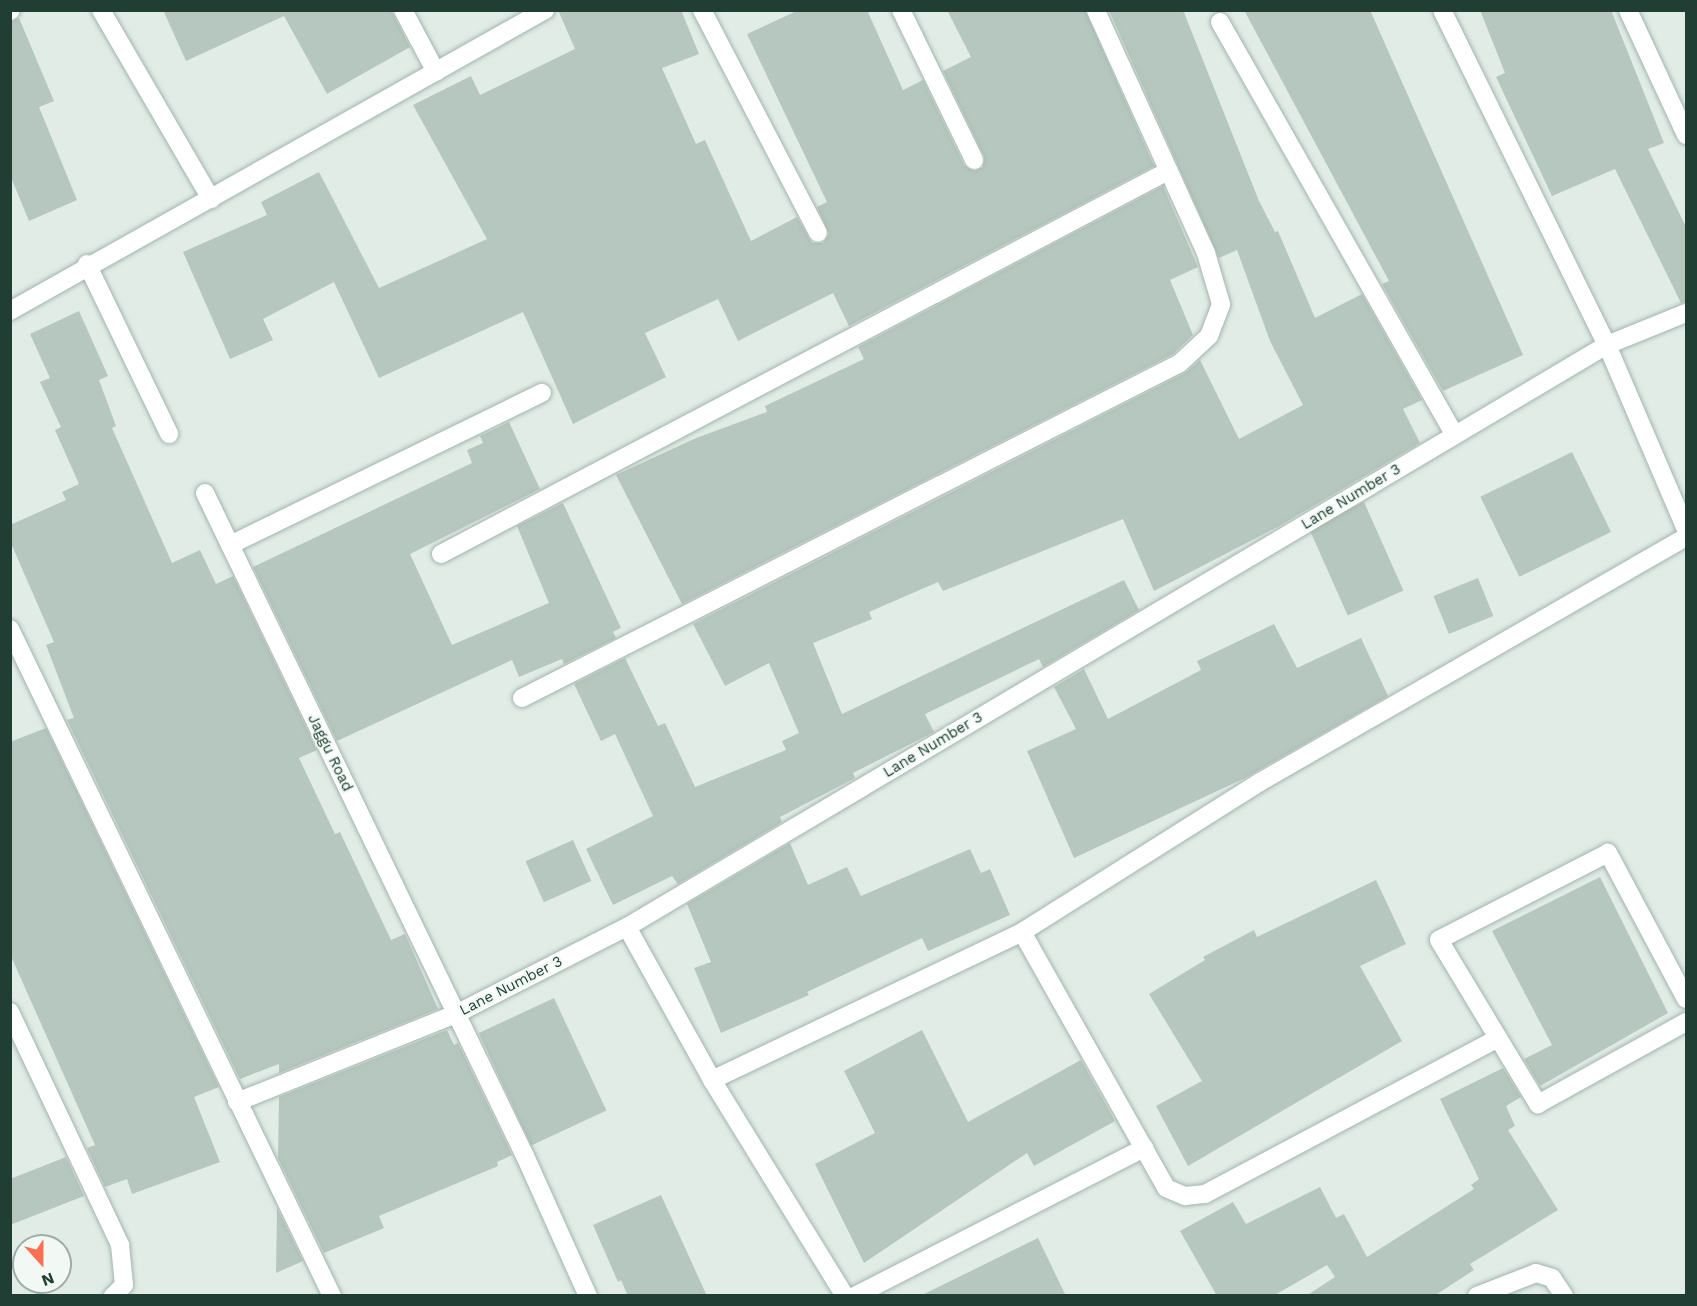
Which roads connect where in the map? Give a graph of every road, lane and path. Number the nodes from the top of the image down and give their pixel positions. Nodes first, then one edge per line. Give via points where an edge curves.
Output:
1 (101, 10) edge
2 (403, 10) edge
3 (545, 10) edge
4 (702, 10) edge
5 (901, 10) edge
6 (1096, 10) edge
7 (1442, 10) edge
8 (1628, 10) edge
9 (1221, 22) dead end
10 (436, 72) junction
11 (1686, 135) edge
12 (974, 160) dead end
13 (1168, 171) junction
14 (211, 199) junction
15 (818, 233) dead end
16 (87, 264) junction
17 (10, 311) edge
18 (1686, 313) edge
19 (1608, 345) junction
20 (542, 393) dead end
21 (169, 434) dead end
22 (1455, 435) junction
23 (205, 493) dead end
24 (1686, 529) edge
25 (1686, 537) edge
26 (230, 545) junction
27 (441, 554) dead end
28 (10, 629) edge
29 (522, 698) dead end
30 (627, 927) junction
31 (1022, 933) junction
32 (1686, 999) edge
33 (10, 1012) edge
34 (456, 1014) junction
35 (1686, 1022) edge
36 (1498, 1038) junction
37 (712, 1080) junction
38 (237, 1102) junction
39 (1144, 1148) junction
40 (113, 1296) edge
41 (332, 1296) edge
42 (588, 1296) edge
43 (845, 1296) edge
44 (855, 1296) edge
45 (1477, 1296) edge
46 (1564, 1296) edge

1 - 14 street
2 - 10 street
3 - 10 street
4 - 15 street
5 - 12 street
6 - 13 street
7 - 19 street
8 - 11 street
9 - 22 street
10 - 14 street
13 - 27 street
13 - 29 street via 1206,253 1221,304 1209,336 1180,363
14 - 16 street
16 - 17 street
16 - 21 street
18 - 19 street, Lane Number 3
19 - 22 street, Lane Number 3
19 - 24 street
20 - 26 street
22 - 30 street, Lane Number 3
23 - 26 street, Jaggu Road
25 - 31 street via 1260,783
26 - 34 street, Jaggu Road
28 - 38 street
30 - 34 street, Lane Number 3
30 - 37 street
31 - 37 street
31 - 39 street
32 - 36 street via 1608,853 1439,940
33 - 40 street via 120,1245 124,1285
34 - 38 street, Lane Number 3
34 - 42 street, Jaggu Road
35 - 36 street via 1538,1104
36 - 39 street via 1205,1194 1185,1196 1166,1188
37 - 43 street
38 - 41 street
39 - 44 street
45 - 46 street via 1536,1273 1552,1278

